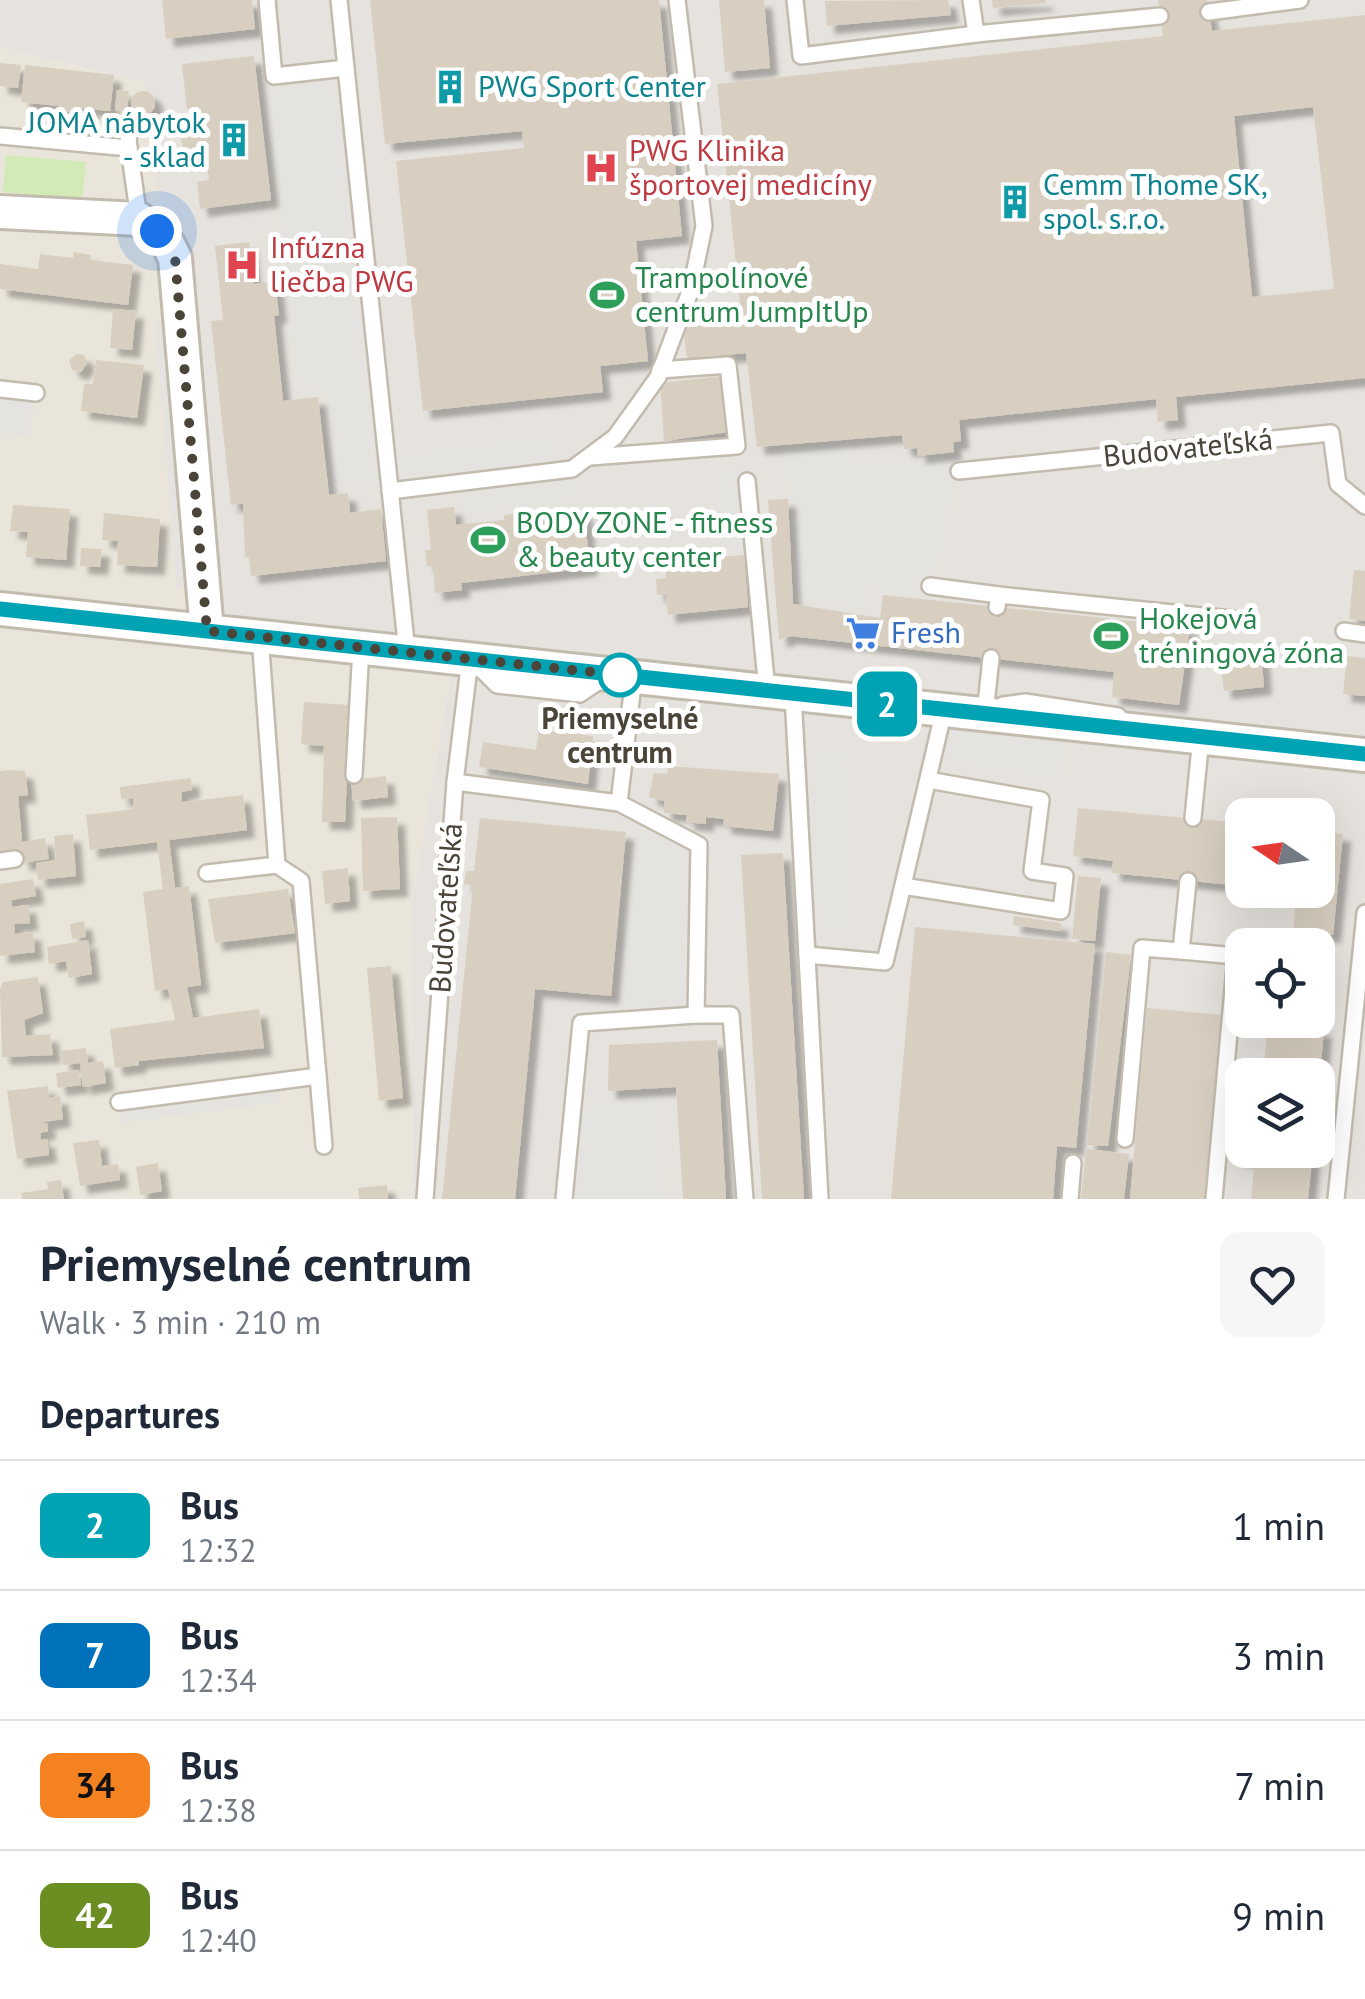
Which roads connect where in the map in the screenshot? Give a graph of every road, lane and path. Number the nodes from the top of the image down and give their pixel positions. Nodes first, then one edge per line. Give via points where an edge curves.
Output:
1 (267, 0) edge
2 (339, 0) edge
3 (676, 0) edge
4 (795, 0) edge
5 (971, 0) edge
6 (1300, 0) edge
7 (1209, 12) dead end
8 (1160, 16) dead end
9 (976, 34) junction
10 (346, 68) junction
11 (127, 124) dead end
12 (0, 136) edge
13 (128, 148) junction
14 (0, 212) edge
15 (139, 219) junction
16 (660, 370) junction
17 (0, 389) edge
18 (36, 393) dead end
19 (587, 458) junction
20 (959, 471) dead end
21 (747, 481) dead end
22 (390, 491) junction
23 (1365, 506) edge
24 (930, 586) dead end
25 (0, 609) edge
26 (1241, 620) dead end
27 (207, 631) junction
28 (1344, 631) dead end
29 (1365, 634) edge
30 (260, 636) junction
31 (361, 647) junction
32 (407, 652) junction
33 (991, 658) dead end
34 (470, 659) junction
35 (622, 675) junction
36 (780, 692) junction
37 (968, 710) junction
38 (1187, 736) junction
39 (1365, 754) edge
40 (354, 775) dead end
41 (928, 780) junction
42 (454, 782) junction
43 (619, 803) junction
44 (1193, 818) dead end
45 (277, 865) junction
46 (207, 872) dead end
47 (1188, 881) dead end
48 (903, 886) junction
49 (1365, 913) edge
50 (1181, 951) junction
51 (807, 955) junction
52 (696, 1015) junction
53 (318, 1076) junction
54 (119, 1102) dead end
55 (1125, 1138) dead end
56 (324, 1146) dead end
57 (1073, 1163) dead end
58 (425, 1199) edge
59 (564, 1199) edge
60 (745, 1199) edge
61 (820, 1199) edge
62 (1070, 1199) edge
63 (1214, 1199) edge
64 (1336, 1199) edge

1 - 10 lane via 274,76
2 - 10 lane
3 - 16 lane via 704,226 691,289
4 - 9 lane via 801,56
5 - 9 lane
6 - 7 lane
8 - 9 lane
10 - 22 lane
11 - 13 lane
12 - 13 lane
13 - 15 lane
14 - 15 street
15 - 27 street via 175,258
16 - 19 lane via 615,437
16 - 19 lane via 728,365 737,446
17 - 18 lane
19 - 22 lane via 572,469
20 - 23 lane, Budovateľská via 1331,433 1338,484
21 - 36 lane
22 - 32 lane
24 - 26 lane via 998,601
25 - 27 street
27 - 30 street
28 - 29 lane
30 - 31 street
30 - 45 lane
31 - 32 street
31 - 40 lane
32 - 34 street
33 - 37 lane
34 - 35 street
34 - 42 lane
35 - 36 street
35 - 43 lane
36 - 37 street
36 - 51 lane
37 - 38 street
37 - 41 lane
38 - 39 street
38 - 44 lane
41 - 48 lane
41 - 48 lane via 1041,800 1032,871 1065,876 1061,911
42 - 43 lane, Budovateľská
42 - 58 lane, Budovateľská
43 - 52 lane, Budovateľská via 699,845
45 - 46 lane
45 - 53 lane via 301,882
47 - 50 lane
48 - 51 lane via 885,962
49 - 64 lane
50 - 55 lane via 1142,948
50 - 63 lane via 1236,956
51 - 61 lane
52 - 59 lane via 581,1022
52 - 60 lane via 732,1015
53 - 54 lane
53 - 56 lane
57 - 62 lane

